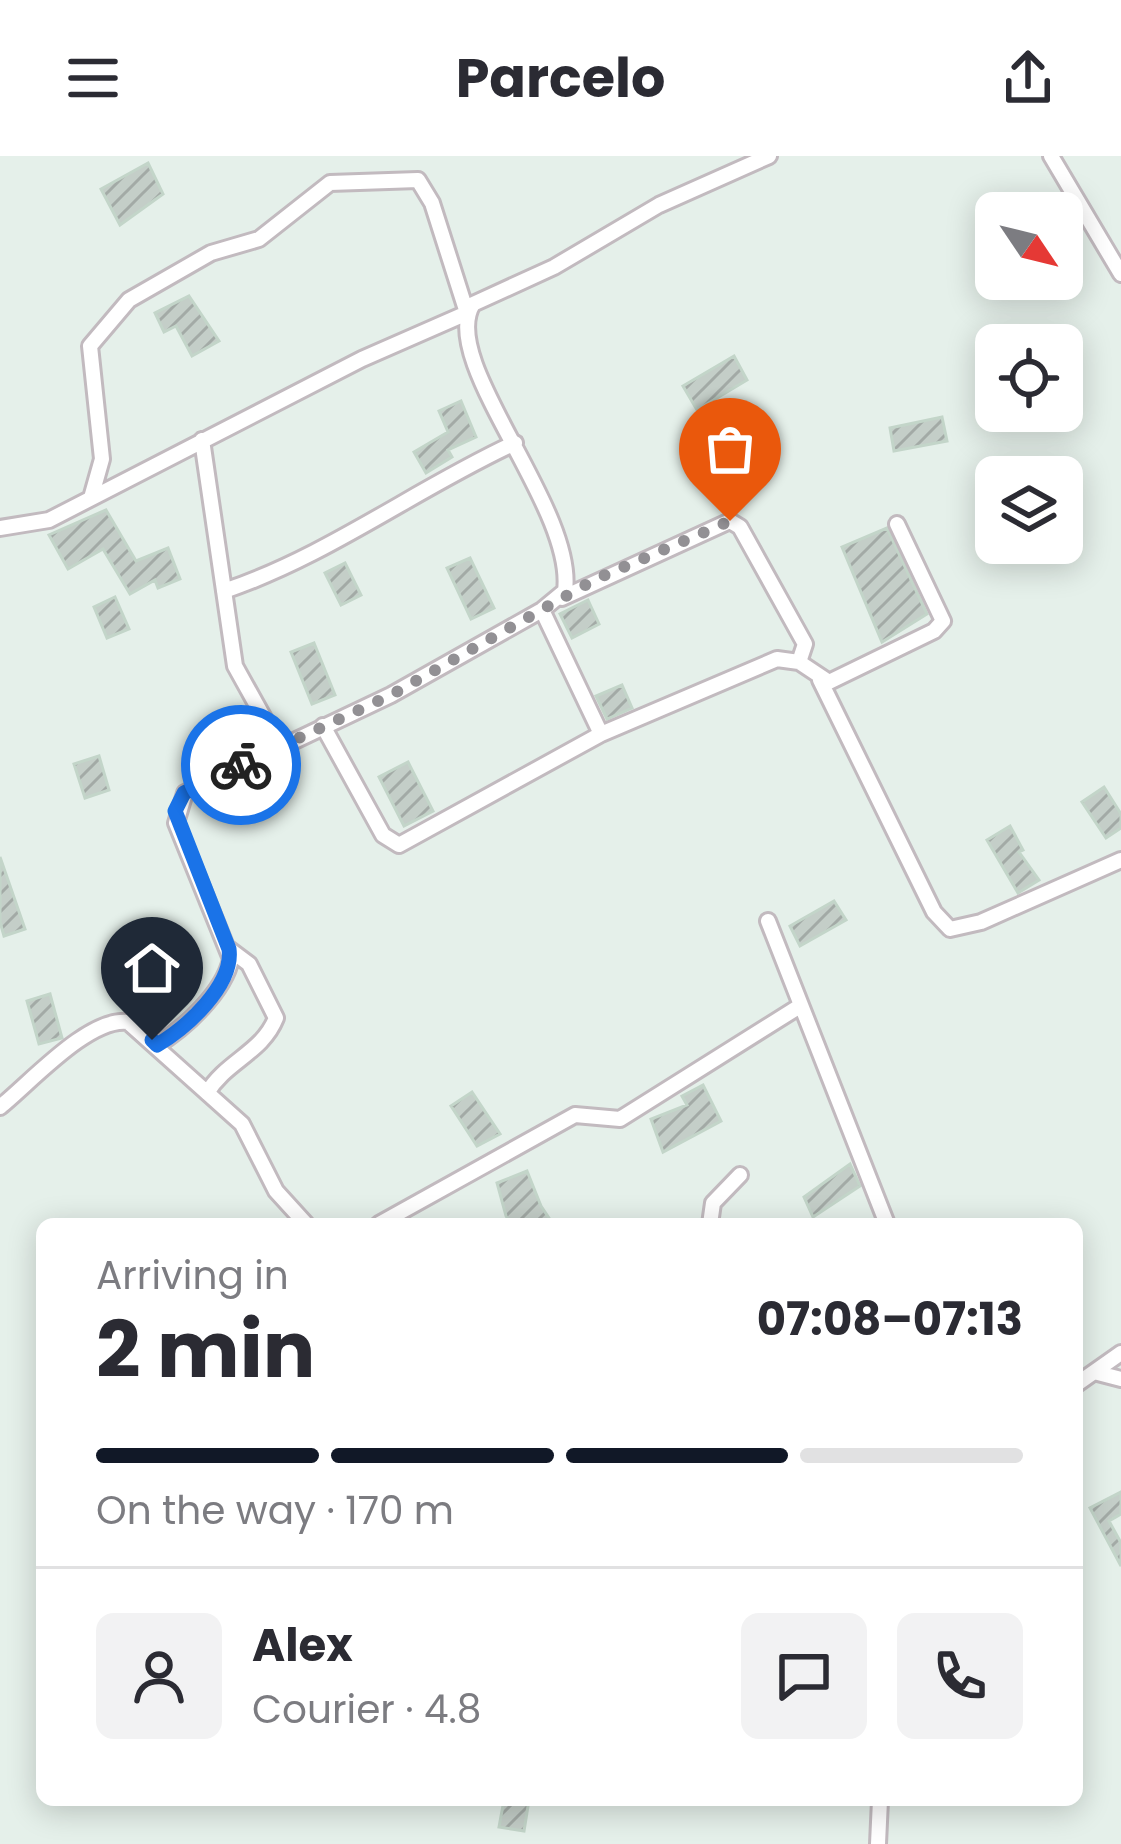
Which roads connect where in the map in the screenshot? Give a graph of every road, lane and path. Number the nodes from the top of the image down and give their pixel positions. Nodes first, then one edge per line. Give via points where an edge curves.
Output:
1 (726, 156) edge
2 (769, 156) edge
3 (1051, 156) edge
4 (724, 175) junction
5 (1121, 274) edge
6 (467, 313) junction
7 (202, 440) junction
8 (515, 443) junction
9 (91, 498) junction
10 (897, 524) dead end
11 (0, 528) edge
12 (224, 591) junction
13 (558, 600) junction
14 (542, 610) junction
15 (800, 662) junction
16 (820, 680) junction
17 (323, 726) junction
18 (601, 734) junction
19 (280, 747) junction
20 (1121, 860) edge
21 (768, 920) dead end
22 (229, 949) junction
23 (800, 1006) junction
24 (157, 1045) junction
25 (208, 1093) junction
26 (0, 1107) edge
27 (740, 1175) dead end
28 (301, 1218) edge
29 (390, 1218) edge
30 (711, 1218) edge
31 (884, 1218) edge
32 (1121, 1353) edge
33 (1094, 1372) junction
34 (1121, 1379) edge
35 (1083, 1380) edge
36 (880, 1806) edge
37 (878, 1844) edge

1 - 4 street
2 - 4 street
3 - 5 street
4 - 6 street via 483,297
6 - 7 street
6 - 8 street via 480,383
6 - 9 street via 418,180 330,182 260,239 211,253 129,300 90,346 102,430
7 - 9 street
7 - 12 street
8 - 12 street
8 - 13 street via 558,539 566,578
9 - 11 street via 49,520
10 - 16 street via 943,621
12 - 19 street via 235,666
13 - 14 street
13 - 15 street via 730,521 805,644
14 - 17 street
14 - 18 street
15 - 16 street
15 - 18 street via 777,659
16 - 20 street via 934,912 950,929
17 - 18 street via 383,835 399,845
17 - 19 street
19 - 22 street via 184,793 175,811
21 - 23 street
22 - 24 street via 225,977
22 - 25 street via 249,964 277,1018 267,1040
23 - 29 street via 620,1120 575,1114
23 - 31 street
24 - 25 street
24 - 26 street via 128,1022 110,1019
25 - 28 street via 242,1124 276,1191
27 - 30 street via 713,1203
32 - 33 street
33 - 34 street
33 - 35 street
36 - 37 street

